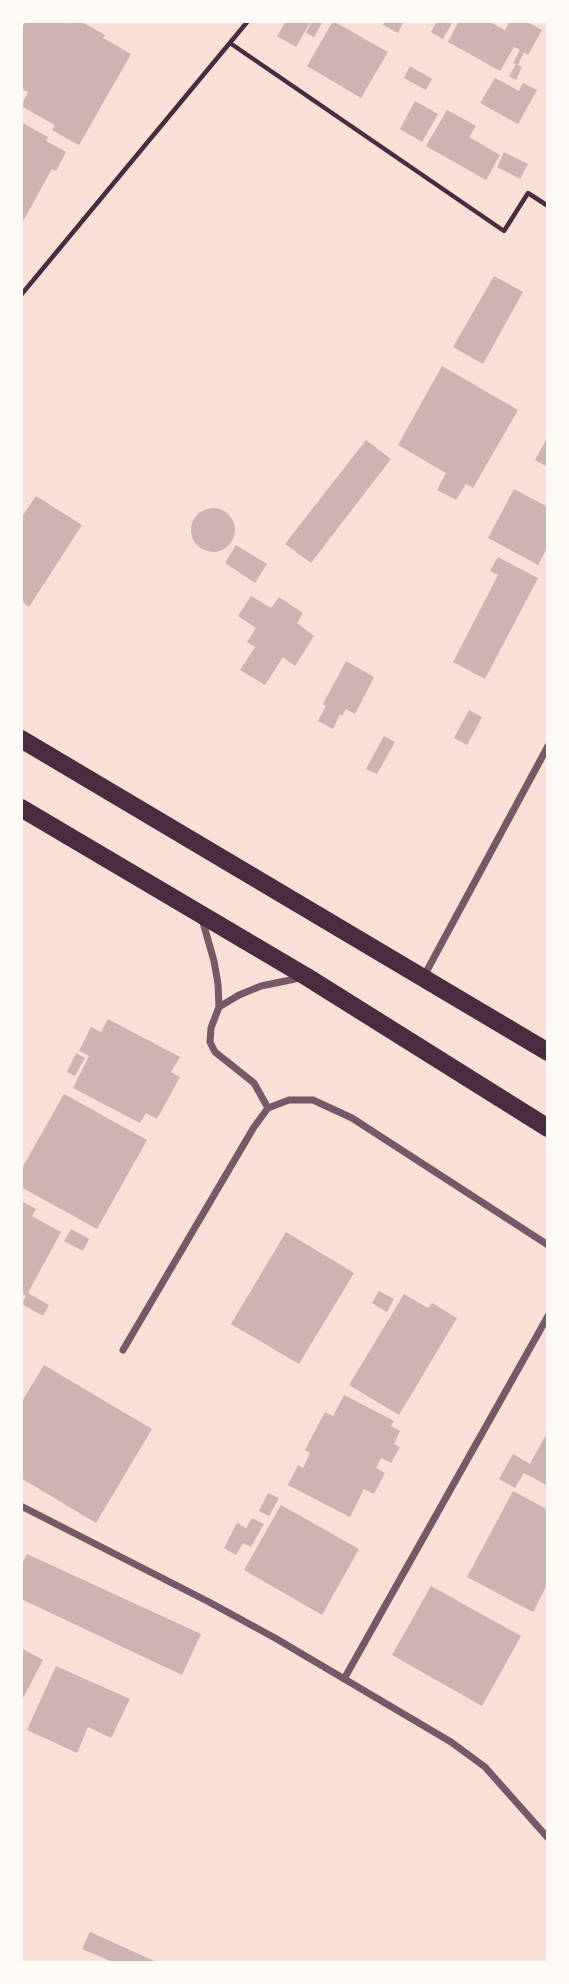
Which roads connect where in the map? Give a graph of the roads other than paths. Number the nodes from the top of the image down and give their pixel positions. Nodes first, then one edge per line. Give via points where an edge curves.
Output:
1 (21, 739) edge
2 (548, 746) edge
3 (21, 808) edge
4 (201, 916) junction
5 (307, 977) junction
6 (423, 978) junction
7 (219, 1007) junction
8 (548, 1052) edge
9 (268, 1108) junction
10 (548, 1128) edge
11 (548, 1245) edge
12 (548, 1316) edge
13 (123, 1350) dead end
14 (21, 1506) edge
15 (344, 1679) junction
16 (548, 1838) edge

1 - 6 main road
2 - 6 street
3 - 4 main road
4 - 5 main road
4 - 7 street via 214,961
5 - 7 street via 261,986
5 - 10 main road
6 - 8 main road
7 - 9 street via 210,1042 215,1052 254,1083
9 - 11 street via 289,1100 313,1100 352,1118
9 - 13 street
12 - 15 street
14 - 15 street via 209,1602
15 - 16 street via 485,1767

